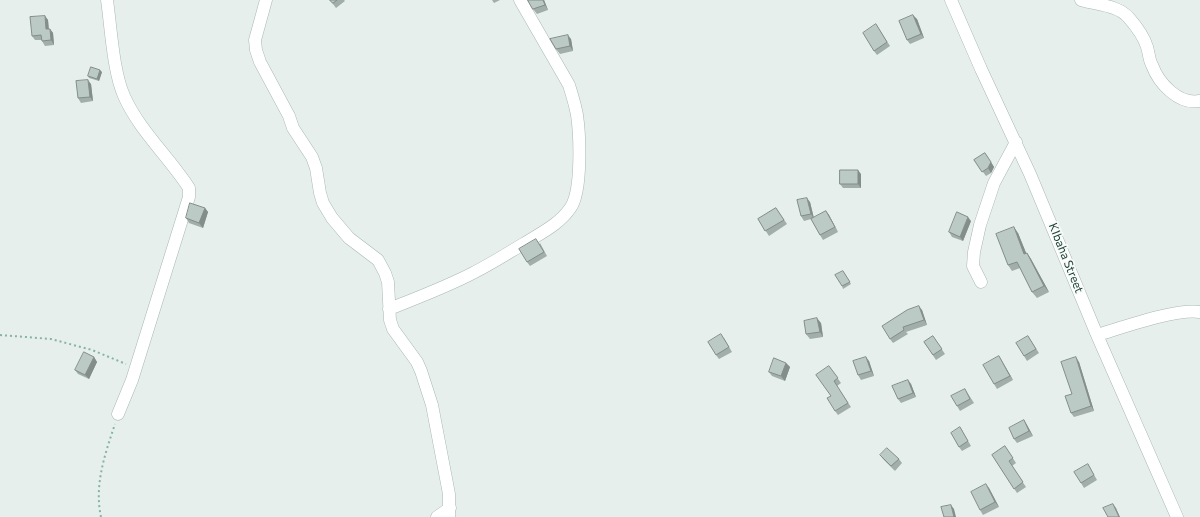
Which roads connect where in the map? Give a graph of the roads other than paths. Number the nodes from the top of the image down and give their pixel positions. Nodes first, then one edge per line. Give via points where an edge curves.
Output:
1 (107, 0) edge
2 (266, 0) edge
3 (520, 0) edge
4 (951, 0) edge
5 (1081, 0) edge
6 (1200, 101) edge
7 (1016, 142) junction
8 (981, 282) dead end
9 (389, 309) junction
10 (1200, 312) edge
11 (1098, 335) junction
12 (118, 414) road end
13 (450, 512) edge
14 (436, 517) edge
15 (1178, 517) edge

1 - 12 street via 116,65 124,96 137,119 189,188 189,197 136,368
2 - 9 street via 255,40 260,62 293,128 312,157 323,203 332,218 350,238 378,260 385,273
3 - 9 street via 569,85 573,97 579,135 576,195 571,207 555,224 478,270
4 - 7 street, KIbaha Street
5 - 6 street via 1117,9 1129,18 1146,45 1152,66 1168,90 1180,98 1193,102
7 - 8 street via 994,183 980,225 973,266
7 - 11 street, KIbaha Street
9 - 13 street via 393,329 417,362 426,385 443,461
10 - 11 street via 1180,312
11 - 15 street, KIbaha Street
13 - 14 street

